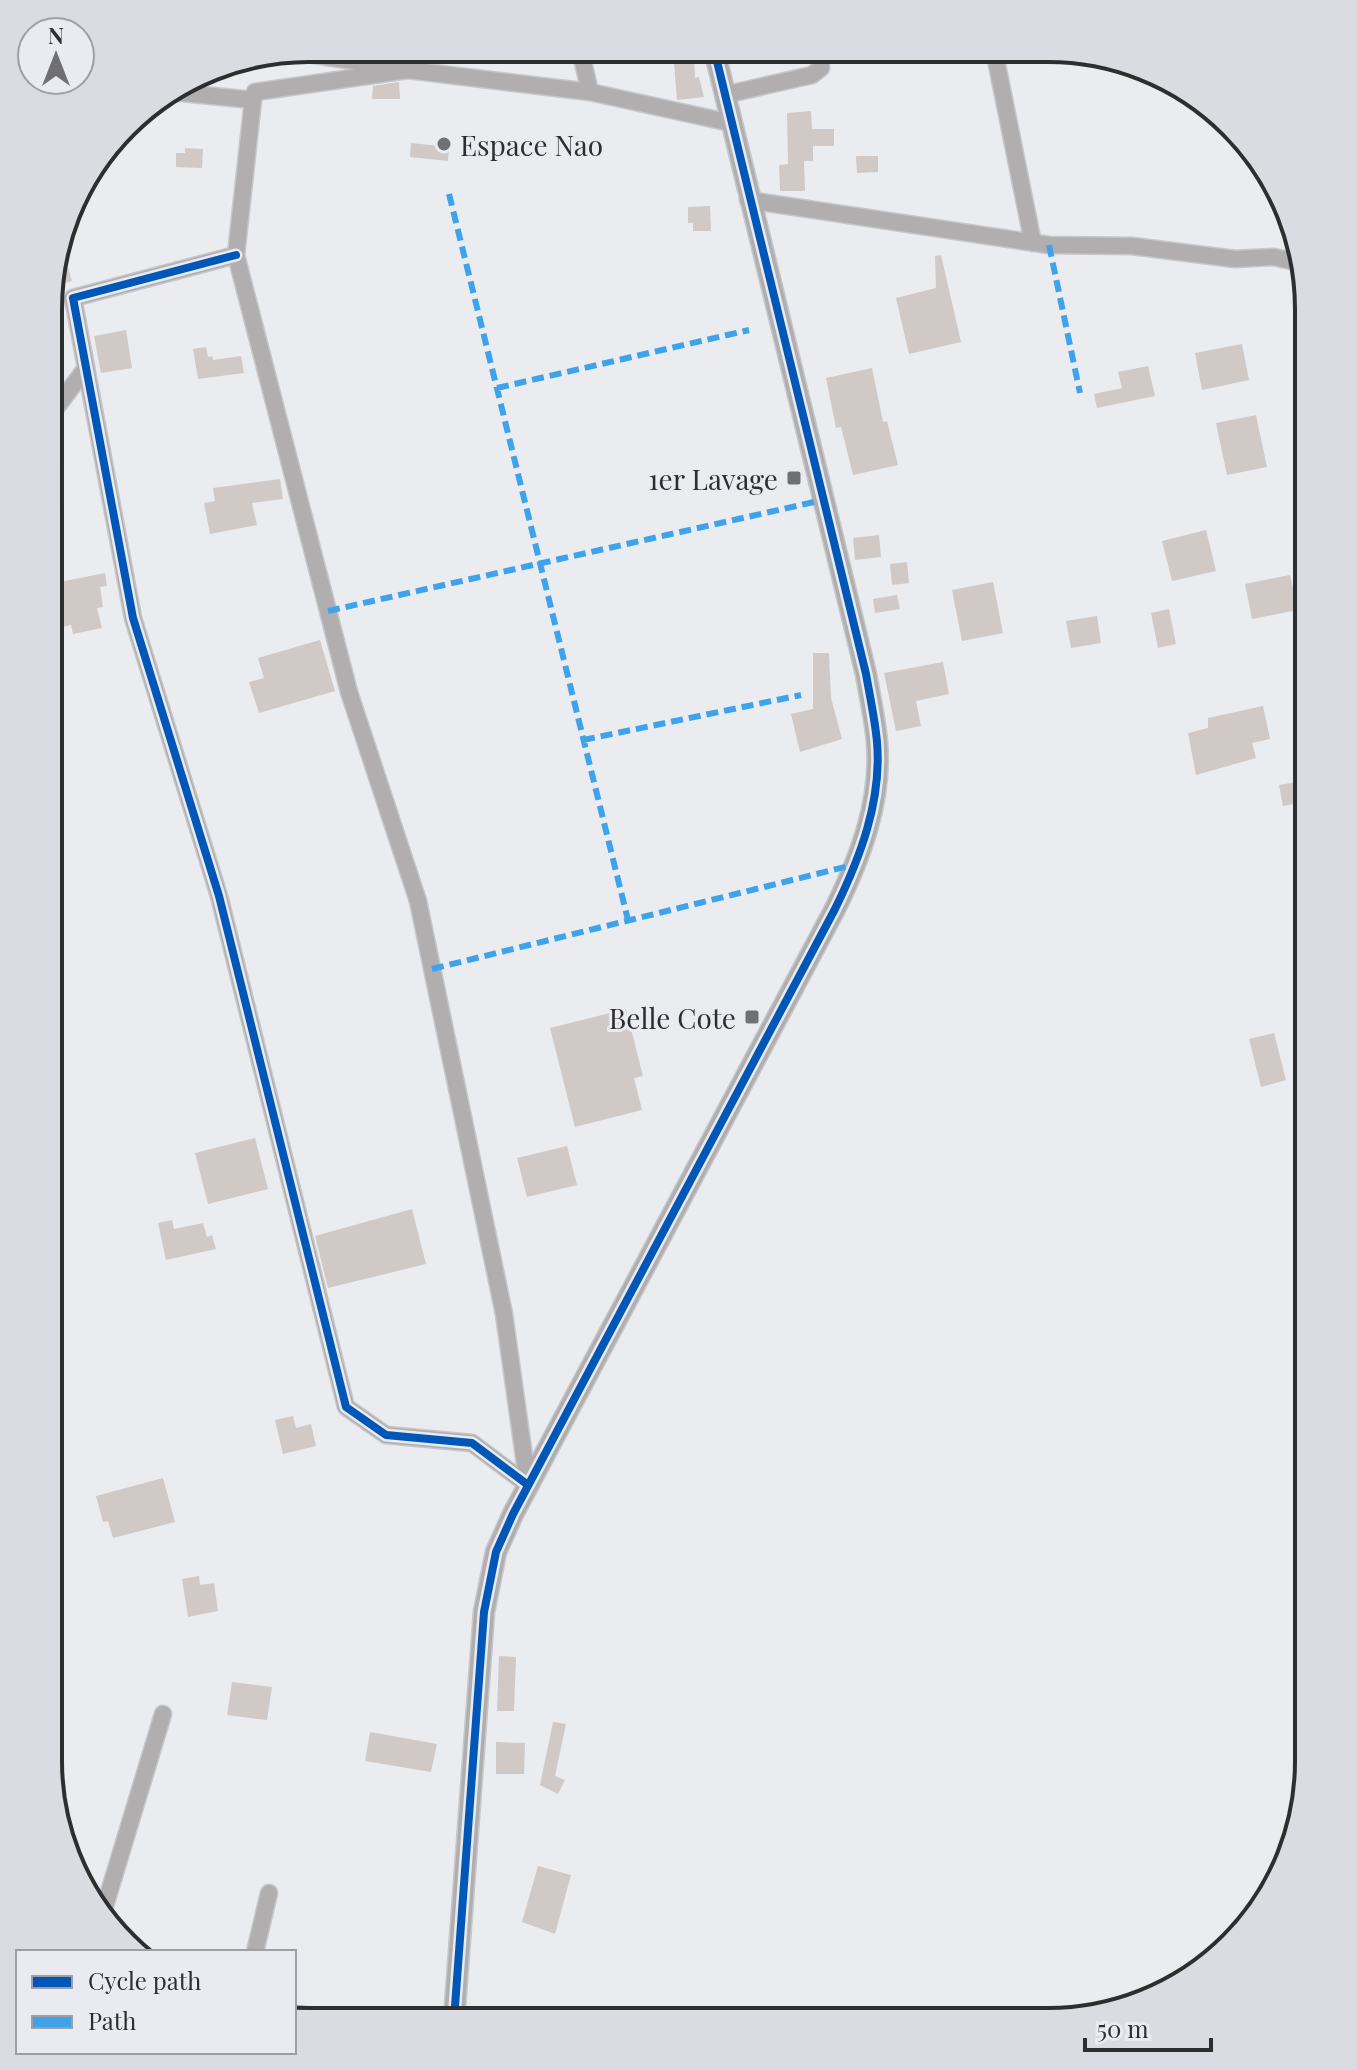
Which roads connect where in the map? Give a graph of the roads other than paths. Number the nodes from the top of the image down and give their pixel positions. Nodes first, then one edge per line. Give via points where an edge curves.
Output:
1 (358, 62) edge
2 (583, 62) edge
3 (717, 62) edge
4 (821, 62) edge
5 (996, 62) edge
6 (408, 70) junction
7 (590, 92) junction
8 (188, 94) edge
9 (724, 95) junction
10 (253, 100) junction
11 (731, 123) junction
12 (748, 200) junction
13 (1033, 243) junction
14 (236, 255) junction
15 (1290, 261) edge
16 (86, 368) junction
17 (62, 400) edge
18 (528, 1485) junction
19 (163, 1714) dead end
20 (269, 1893) dead end
21 (106, 1902) edge
22 (255, 1950) edge
23 (455, 2008) edge

1 - 6 street
2 - 7 street
3 - 9 street
4 - 9 street via 812,75
5 - 13 street
6 - 7 street
6 - 10 street via 255,92
7 - 11 street
8 - 10 street
9 - 11 street
10 - 14 street
11 - 12 street
12 - 13 street
12 - 18 street via 866,674 877,744 873,806 857,864 835,909
13 - 15 street
14 - 16 street via 73,298
14 - 18 street via 349,692 418,901 504,1314
16 - 17 street
16 - 18 street via 133,618 219,896 346,1407 386,1435 472,1443
18 - 23 street via 488,1581
19 - 21 street
20 - 22 street

